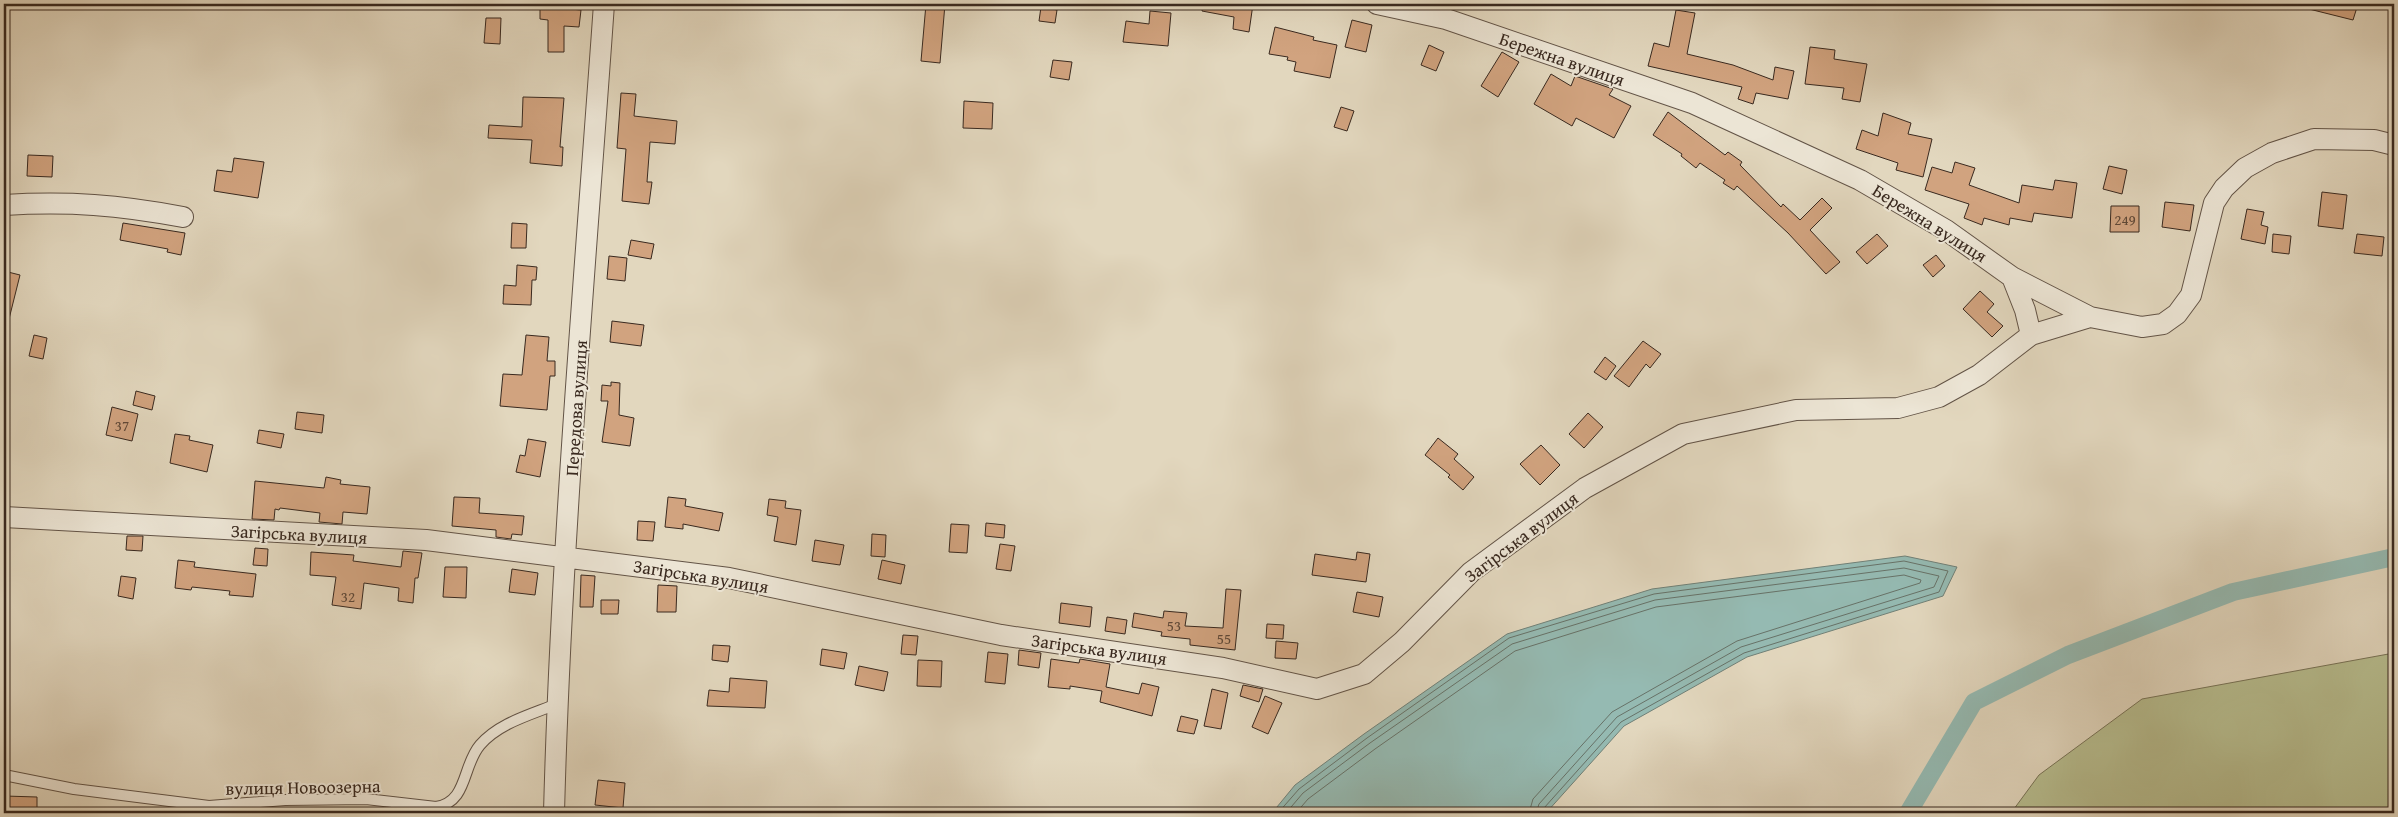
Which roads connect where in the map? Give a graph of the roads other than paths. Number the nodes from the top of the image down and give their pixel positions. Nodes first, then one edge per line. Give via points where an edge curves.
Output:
1 (604, 4) edge
2 (1377, 4) edge
3 (2394, 132) edge
4 (2374, 140) junction
5 (2394, 145) edge
6 (4, 205) edge
7 (183, 217) dead end
8 (2012, 277) junction
9 (2090, 317) junction
10 (2031, 335) junction
11 (4, 517) edge
12 (566, 557) junction
13 (557, 704) junction
14 (4, 775) edge
15 (554, 813) edge

1 - 12 street, Передова вулиця
2 - 8 street, Бережна вулиця via 1446,19 1692,103 1860,180 1946,230
3 - 4 lane
4 - 5 street, Бережна вулиця
4 - 9 street, Бережна вулиця via 2314,139 2272,153 2245,168 2214,203 2191,295 2177,314 2163,324 2142,327
6 - 7 street via 88,203
8 - 9 street, Бережна вулиця
8 - 10 street
9 - 10 street, Загірська вулиця
10 - 12 street, Загірська вулиця via 1979,376 1939,397 1898,408 1796,410 1683,434 1585,488 1471,572 1402,642 1364,674 1317,689 1223,668 1002,635 729,578
11 - 12 street, Загірська вулиця via 426,540
12 - 13 street, Передова вулиця
13 - 14 lane, вулиця Новоозерна via 491,733 470,762 457,796 444,806 366,799 285,800 209,806 74,789
13 - 15 street, Передова вулиця

